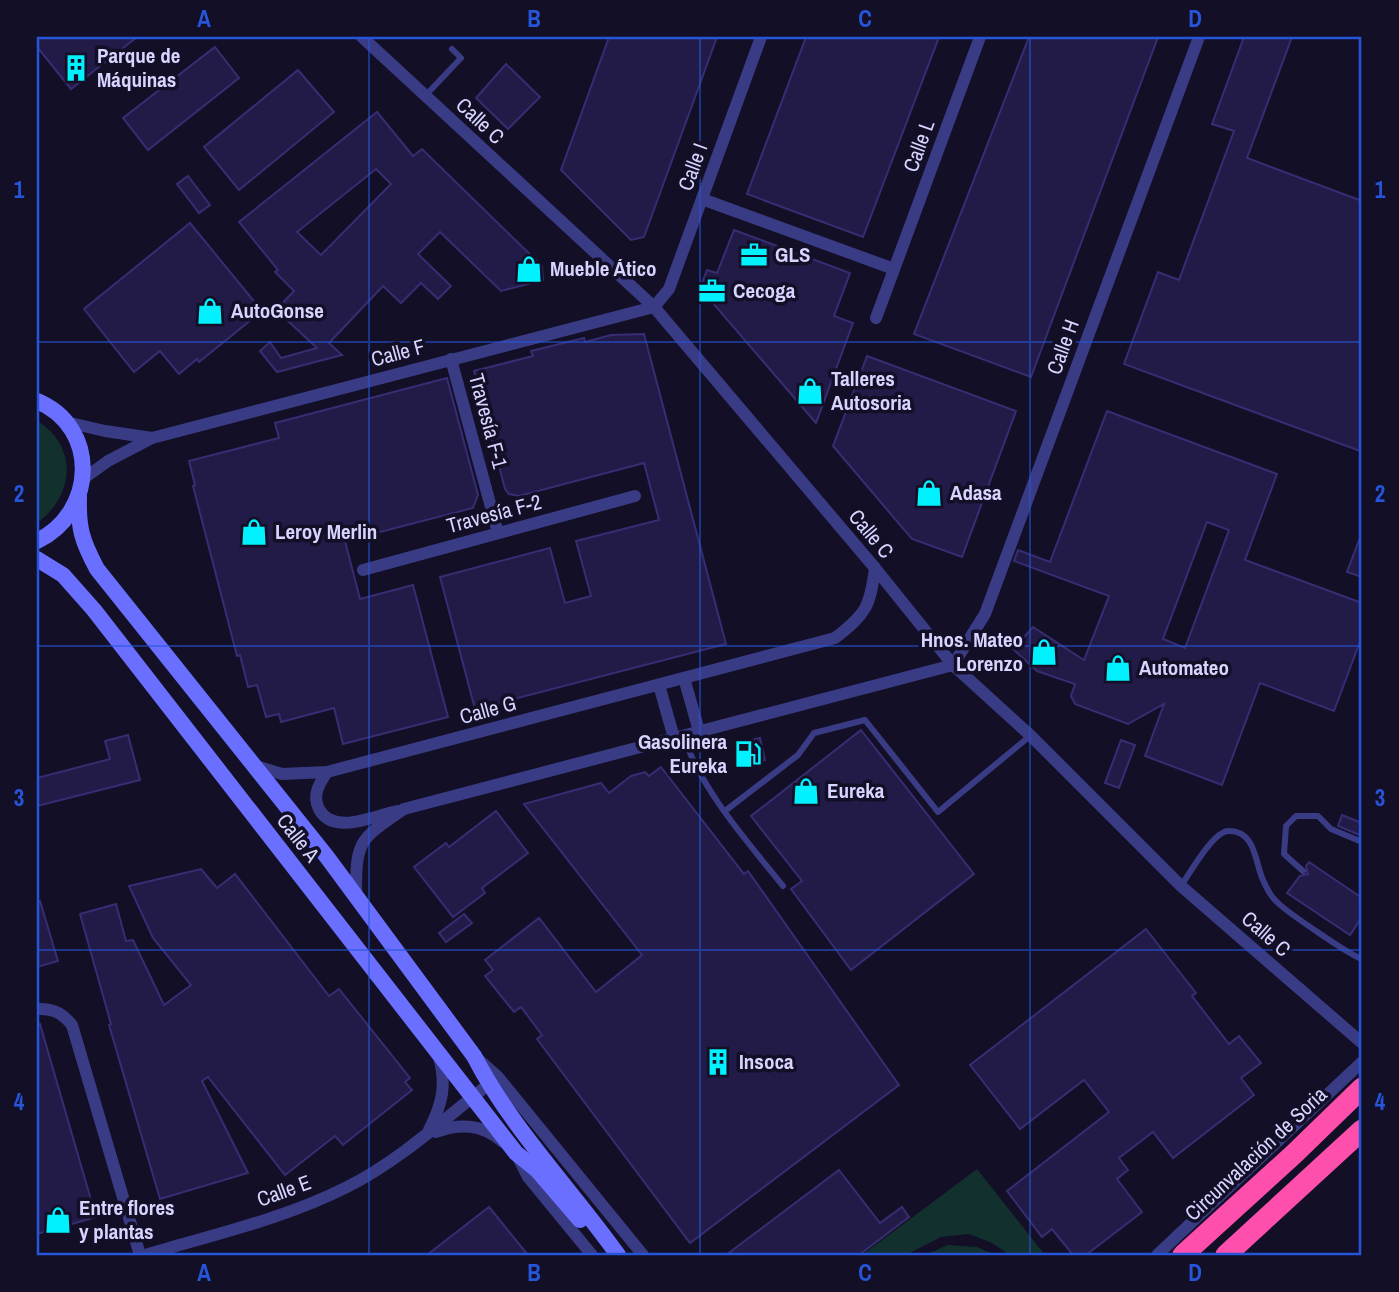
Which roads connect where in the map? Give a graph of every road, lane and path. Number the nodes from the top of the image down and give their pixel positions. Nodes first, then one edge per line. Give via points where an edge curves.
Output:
1 (362, 37) edge
2 (761, 37) edge
3 (980, 37) edge
4 (1199, 37) edge
5 (452, 49) dead end
6 (425, 96) junction
7 (702, 199) junction
8 (894, 269) junction
9 (654, 307) junction
10 (876, 318) dead end
11 (451, 359) junction
12 (37, 401) edge
13 (66, 422) junction
14 (152, 438) junction
15 (83, 479) junction
16 (635, 496) dead end
17 (79, 497) junction
18 (498, 533) junction
19 (37, 541) edge
20 (37, 559) edge
21 (874, 568) junction
22 (363, 570) dead end
23 (953, 665) junction
24 (684, 678) junction
25 (659, 685) junction
26 (699, 732) junction
27 (1031, 736) junction
28 (678, 737) junction
29 (256, 766) junction
30 (327, 772) junction
31 (404, 809) junction
32 (725, 811) junction
33 (1362, 842) edge
34 (1303, 871) dead end
35 (783, 886) dead end
36 (1181, 886) junction
37 (356, 898) junction
38 (1362, 959) edge
39 (37, 1009) edge
40 (1362, 1043) edge
41 (438, 1050) junction
42 (474, 1056) junction
43 (1362, 1062) edge
44 (489, 1084) junction
45 (1362, 1088) edge
46 (472, 1097) junction
47 (1362, 1130) edge
48 (425, 1136) junction
49 (516, 1153) junction
50 (1304, 1185) junction
51 (142, 1255) edge
52 (592, 1255) edge
53 (611, 1255) edge
54 (618, 1255) edge
55 (643, 1255) edge
56 (1157, 1255) edge
57 (1183, 1255) edge
58 (1226, 1255) edge
59 (1240, 1255) edge

1 - 6 street, Calle C
2 - 7 street, Calle I
3 - 8 street, Calle L
4 - 23 street, Calle H via 985,614
5 - 6 lane via 461,58
6 - 9 street, Calle C
7 - 8 street
7 - 9 street, Calle I via 669,289
8 - 10 street, Calle L
9 - 11 street, Calle F
9 - 21 street, Calle C
11 - 14 street, Calle F
11 - 18 street, Travesía F-1
12 - 13 street
13 - 14 street, Calle F
13 - 15 street via 78,443
14 - 15 street, Calle F via 108,460
15 - 17 street
16 - 18 street, Travesía F-2
17 - 19 street via 67,518
17 - 29 street, Calle A via 83,542 97,569
18 - 22 street, Travesía F-2
20 - 41 street, Calle A via 63,575 94,610
21 - 23 street, Calle C
21 - 24 street, Calle G via 872,594 860,620 835,638
23 - 26 street
23 - 27 street, Calle C
24 - 25 street, Calle G
24 - 26 street
25 - 28 street
25 - 30 street, Calle G
26 - 28 street
27 - 32 lane via 938,812 865,720 814,733 798,755
27 - 36 street, Calle C
28 - 31 street
28 - 32 lane
29 - 30 street, Calle G via 282,774
29 - 37 street, Calle A
30 - 31 street via 315,796 324,817 333,823
31 - 37 street via 363,840
32 - 35 lane
33 - 34 lane via 1331,829 1318,816 1296,816 1286,827 1284,854
36 - 38 lane via 1218,835 1235,832 1254,849 1263,881 1277,902
36 - 40 street, Calle C
37 - 42 street, Calle A
39 - 51 street, Calle E via 63,1014 72,1025
41 - 46 street, Calle A
41 - 48 street via 444,1090
42 - 44 street, Calle A
42 - 55 street, Calle A via 498,1077
43 - 56 street
44 - 46 street, Calle E
44 - 54 street, Calle A
45 - 57 highway, Circunvalación de Soria
46 - 48 street, Calle E
46 - 49 street, Calle A
47 - 50 highway
48 - 49 street, Calle E via 449,1127 480,1128
48 - 51 street, Calle E via 346,1188 282,1214
49 - 52 street, Calle A via 528,1177
49 - 53 street, Calle A via 537,1170
50 - 58 highway
50 - 59 highway

